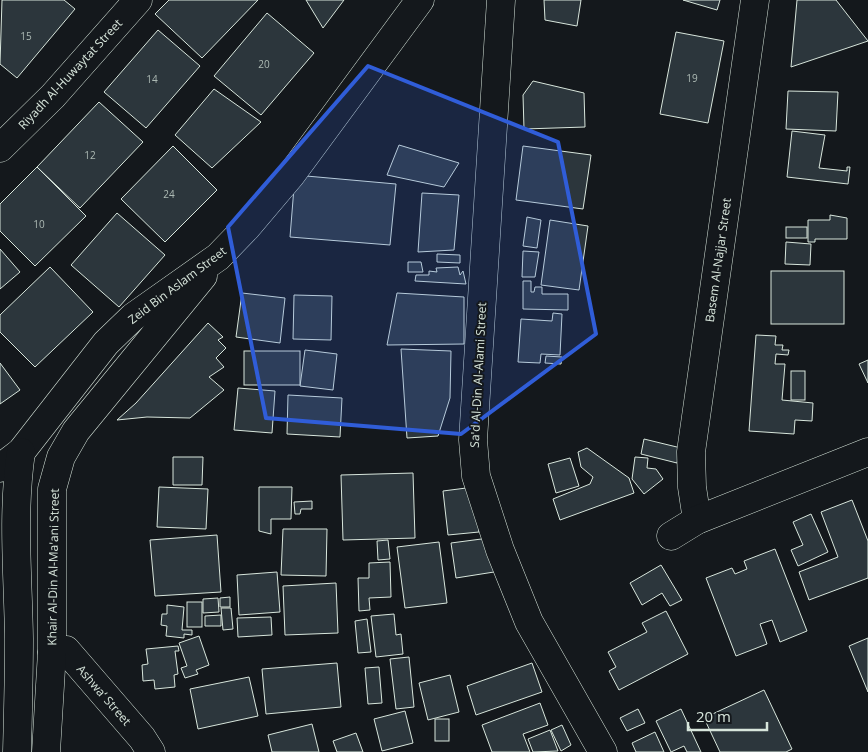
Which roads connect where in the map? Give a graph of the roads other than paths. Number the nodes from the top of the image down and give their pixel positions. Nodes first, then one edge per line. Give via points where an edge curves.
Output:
1 (138, 0) edge
2 (420, 0) edge
3 (500, 0) edge
4 (755, 0) edge
5 (0, 148) edge
6 (218, 257) junction
7 (21, 452) junction
8 (868, 452) edge
9 (0, 468) edge
10 (696, 520) junction
11 (671, 536) dead end
12 (52, 652) junction
13 (17, 752) edge
14 (46, 752) edge
15 (151, 752) edge
16 (603, 752) edge

1 - 5 street, Riyadh Al-Huwaytat Street via 53,96
2 - 6 street, Zeid Bin Aslam Street via 291,175
3 - 16 street, Sa'd Al-Din Al-Alami Street via 473,440 476,476 500,550 529,622
4 - 10 street, Basem Al-Najjar Street via 691,452
6 - 7 street, Zeid Bin Aslam Street via 159,297 113,336
6 - 12 street, Khair Al-Din Al-Ma'ani Street via 76,430 61,457 52,489
7 - 9 street, Zeid Bin Aslam Street
7 - 13 street via 15,522 19,638
8 - 10 street
10 - 11 street
12 - 14 street, Khair Al-Din Al-Ma'ani Street
12 - 15 street, Ashwa‘ Street via 66,650

